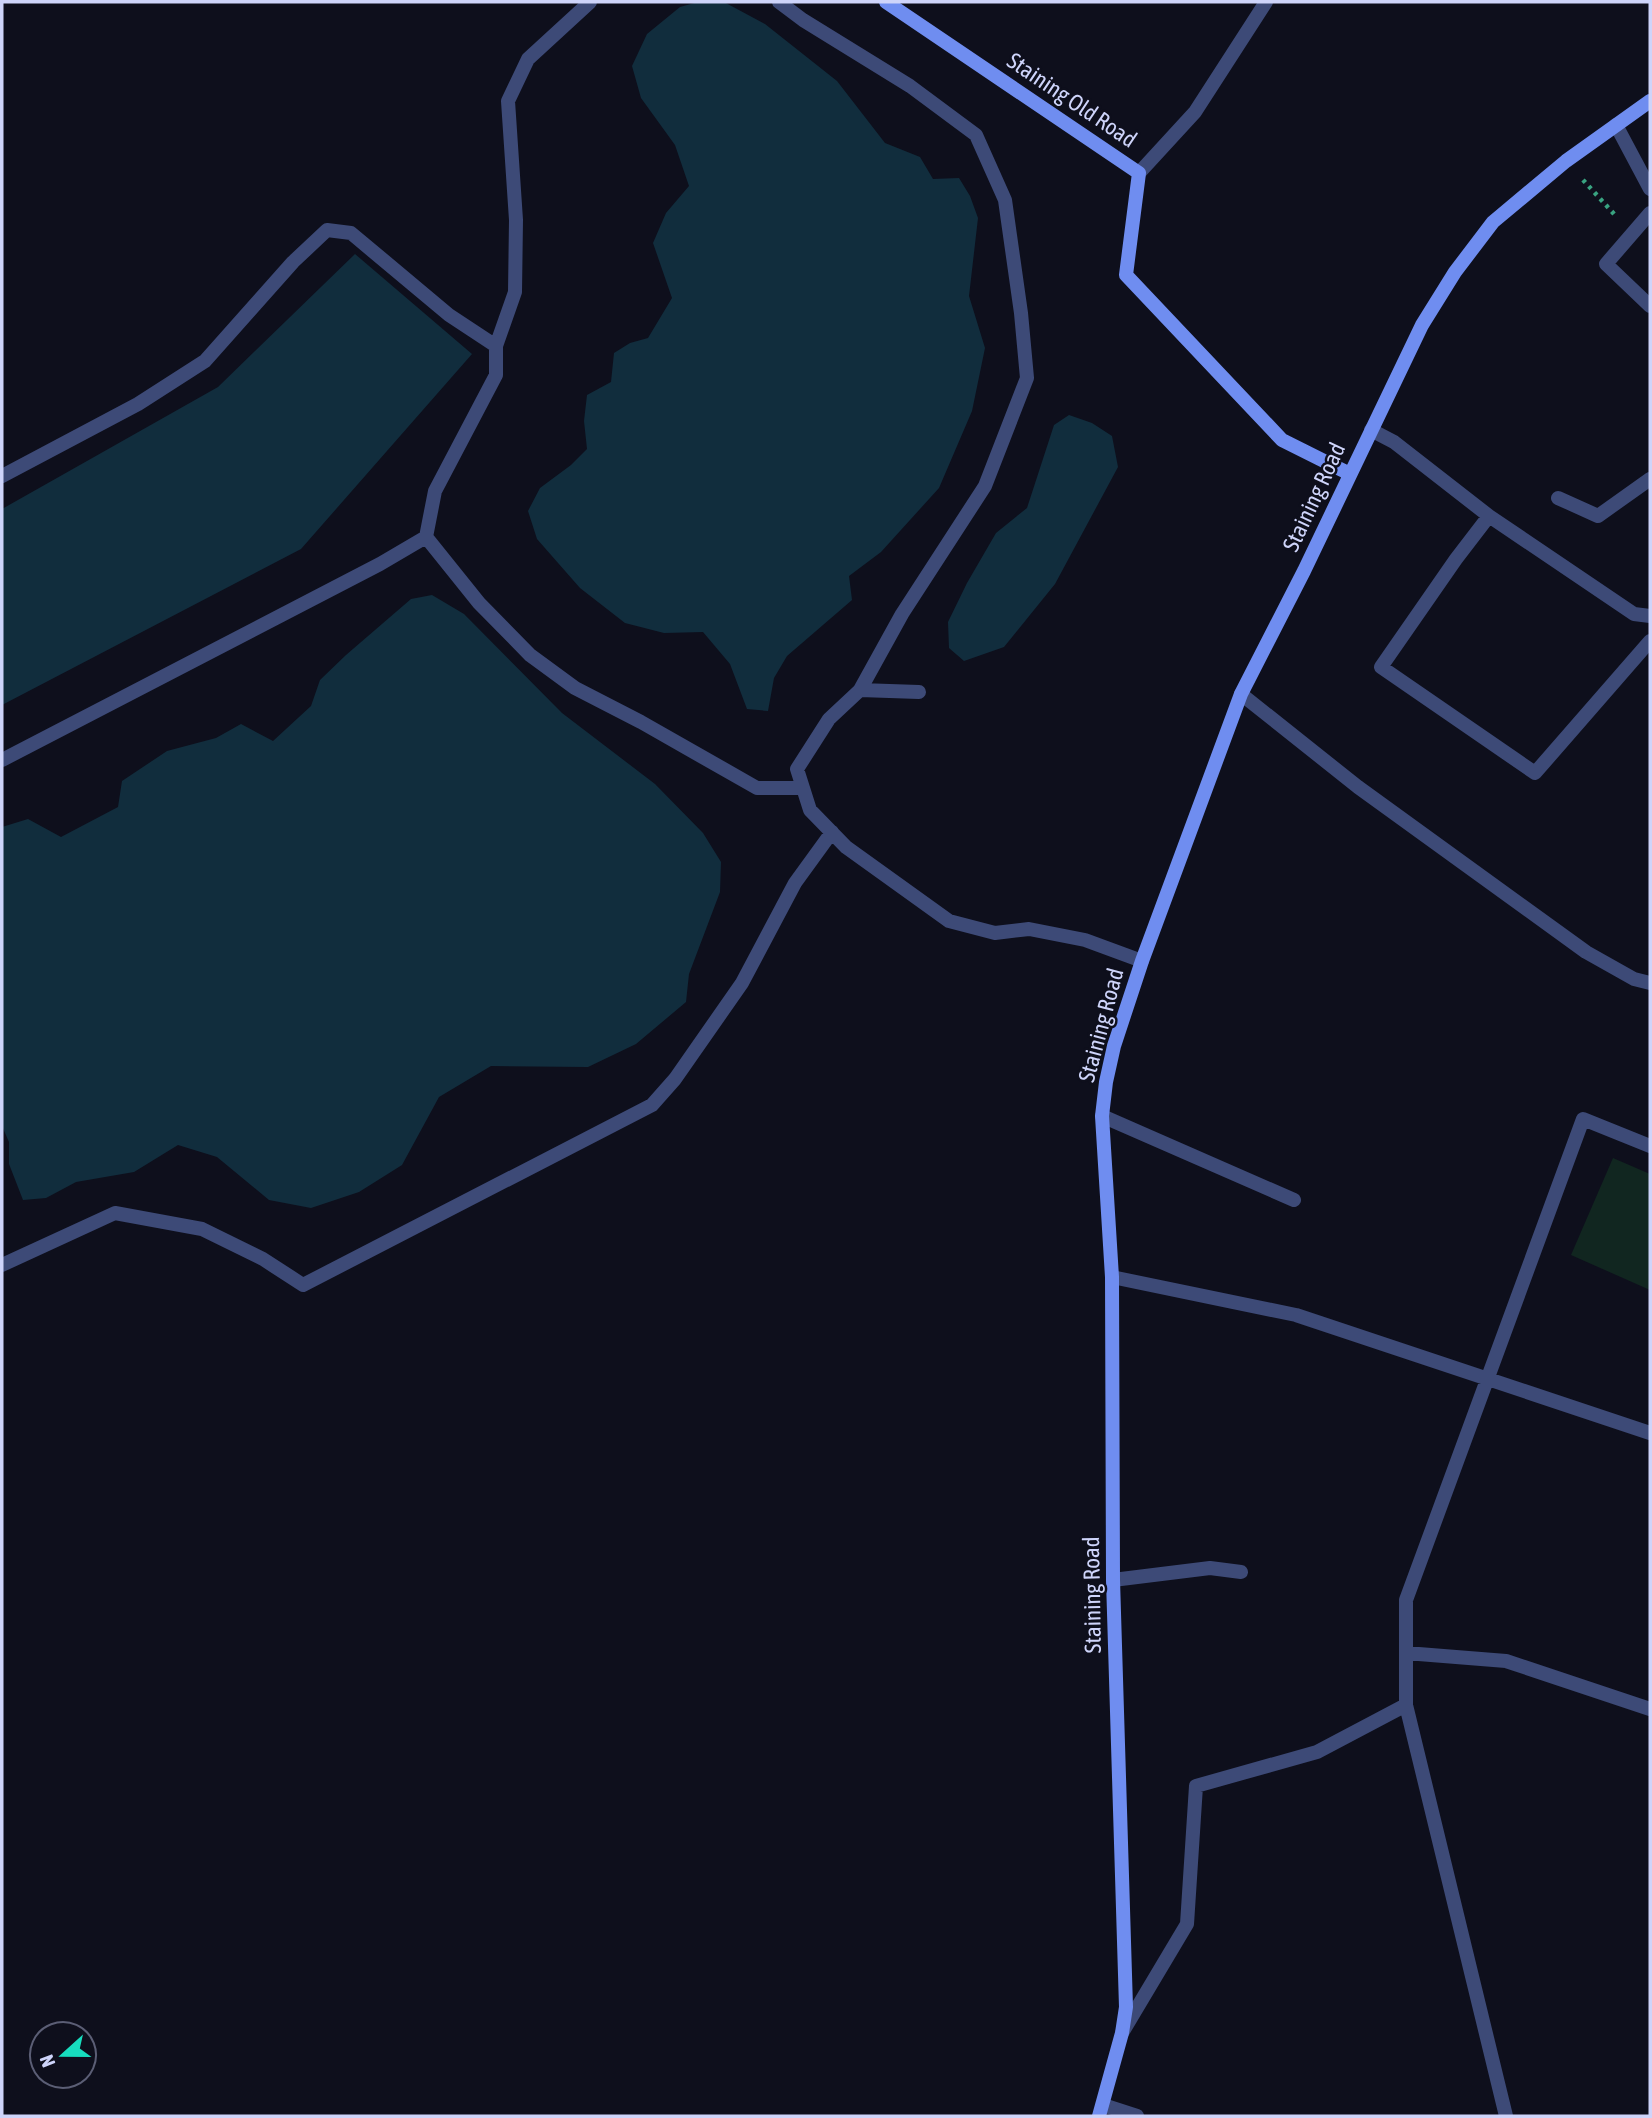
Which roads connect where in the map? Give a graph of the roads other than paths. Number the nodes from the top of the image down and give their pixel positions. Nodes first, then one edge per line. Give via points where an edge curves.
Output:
1 (590, 2) edge
2 (779, 2) edge
3 (886, 2) edge
4 (1266, 2) edge
5 (1650, 101) edge
6 (1616, 125) junction
7 (1139, 173) junction
8 (1650, 189) edge
9 (1650, 213) edge
10 (1650, 306) edge
11 (496, 346) junction
12 (1371, 430) junction
13 (1350, 474) junction
14 (2, 476) edge
15 (1650, 479) edge
16 (1558, 499) dead end
17 (1489, 516) junction
18 (426, 537) junction
19 (1650, 617) edge
20 (1650, 641) edge
21 (860, 690) junction
22 (919, 692) dead end
23 (1241, 694) junction
24 (2, 760) edge
25 (803, 788) junction
26 (832, 832) junction
27 (1142, 961) junction
28 (1650, 983) edge
29 (1102, 1116) junction
30 (1650, 1146) edge
31 (1294, 1200) dead end
32 (2, 1265) edge
33 (1112, 1277) junction
34 (1487, 1377) junction
35 (1650, 1433) edge
36 (1241, 1572) dead end
37 (1113, 1580) junction
38 (1406, 1653) junction
39 (1406, 1705) junction
40 (1650, 1709) edge
41 (1122, 2032) junction
42 (1101, 2110) edge
43 (1137, 2116) edge
44 (1506, 2116) edge

1 - 11 street via 528,59 508,101 516,220 515,292
2 - 21 street via 910,86 976,135 1004,200 1021,313 1027,378 985,486 902,614
3 - 7 street, Staining Old Road
4 - 7 street via 1195,112
5 - 6 street, Staining Road
6 - 8 street
6 - 12 street, Staining Road via 1493,222 1422,325
7 - 13 street, Staining Old Road via 1126,275 1282,440
9 - 10 street via 1606,264
11 - 14 street via 449,315 351,233 327,230 205,361 138,404
11 - 18 street via 496,375 435,491
12 - 13 street, Staining Road
12 - 17 street via 1394,442
13 - 23 street, Staining Road
15 - 16 street via 1598,516
17 - 19 street via 1633,614
17 - 20 street via 1381,667 1535,772
18 - 24 street
18 - 25 street via 530,655 575,688 757,788
21 - 22 street
21 - 25 street via 829,719 797,769
23 - 27 street, Staining Road
23 - 28 street via 1358,787 1586,952
25 - 26 street via 810,810
26 - 27 street via 949,921 995,933 1029,929 1086,940
26 - 32 street via 795,883 742,982 675,1079 652,1105 559,1155 303,1285 202,1229 115,1213
27 - 29 street, Staining Road via 1114,1046
29 - 31 street
29 - 33 street, Staining Road
30 - 34 street via 1583,1119
33 - 34 street via 1296,1315
33 - 37 street, Staining Road
34 - 35 street
34 - 38 street via 1406,1600
36 - 37 street via 1210,1568
37 - 41 street, Staining Road via 1126,1976
38 - 39 street
38 - 40 street via 1506,1661
39 - 41 street via 1317,1752 1196,1786 1187,1924
39 - 44 street
41 - 42 street, Staining Road
42 - 43 street

